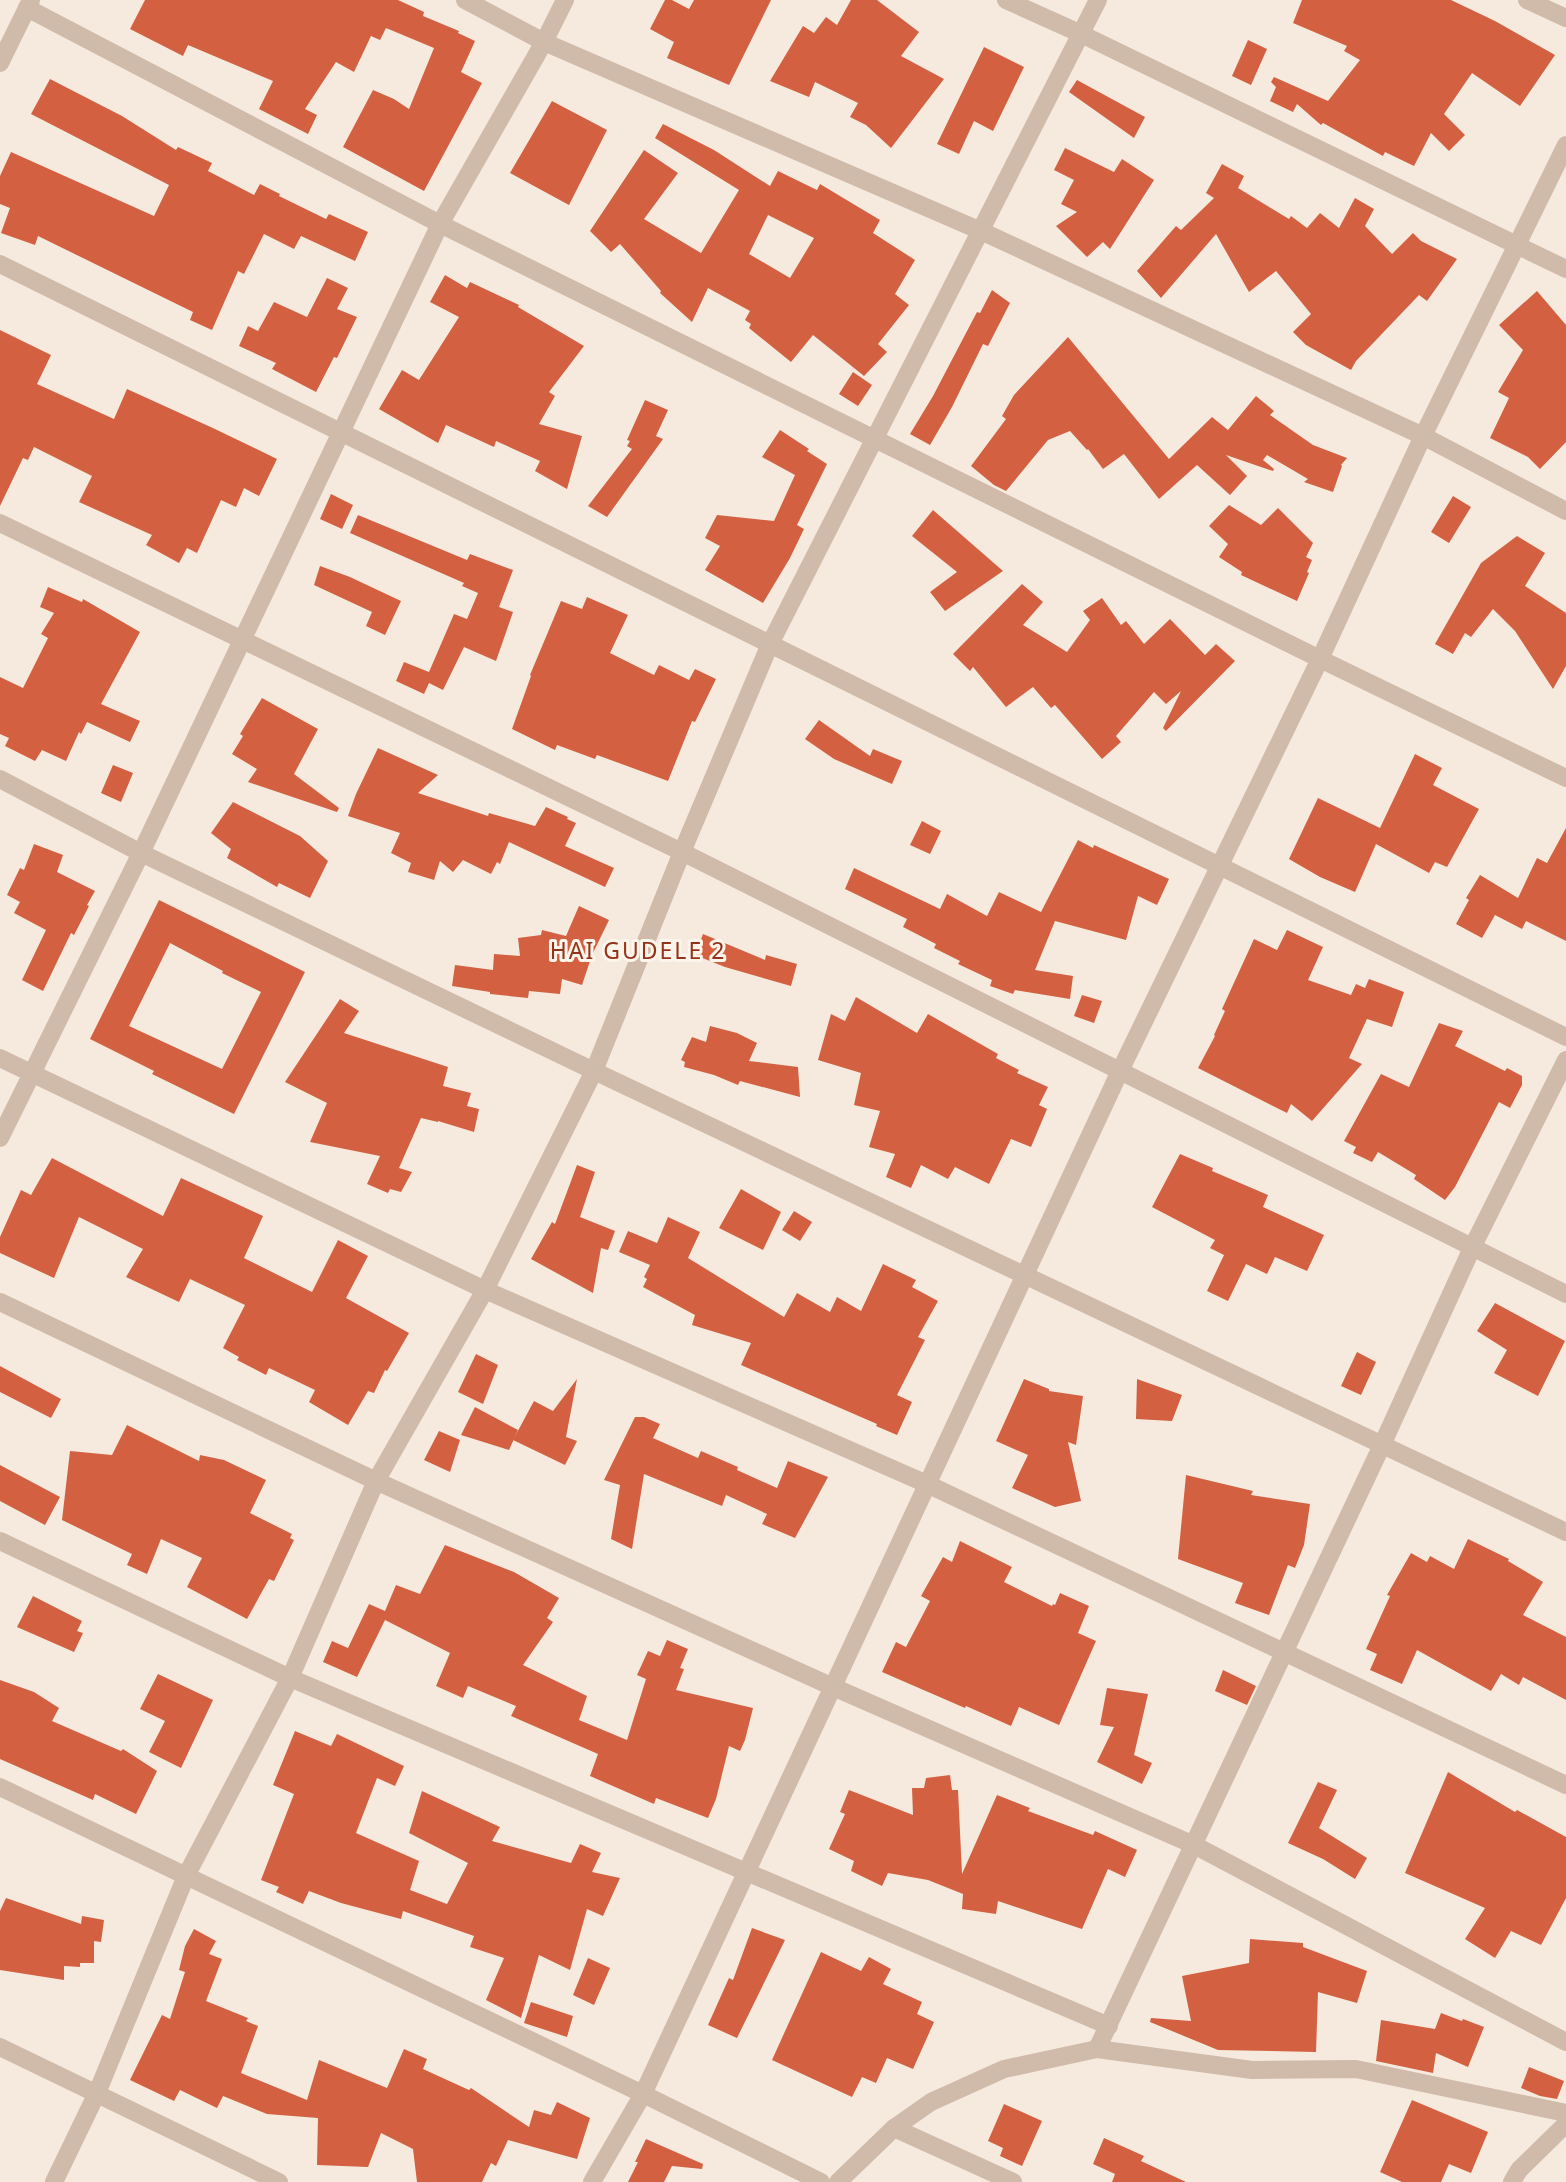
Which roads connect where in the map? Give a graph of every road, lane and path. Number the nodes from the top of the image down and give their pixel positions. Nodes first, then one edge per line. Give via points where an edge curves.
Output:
1 (465, 0) edge
2 (565, 0) edge
3 (1006, 0) edge
4 (1098, 0) edge
5 (1527, 0) edge
6 (29, 4) edge
7 (1566, 18) edge
8 (1081, 34) junction
9 (544, 42) junction
10 (0, 63) edge
11 (1566, 145) edge
12 (440, 224) junction
13 (981, 231) junction
14 (1516, 246) junction
15 (0, 264) edge
16 (1566, 270) edge
17 (340, 432) junction
18 (1423, 436) junction
19 (875, 439) junction
20 (1566, 511) edge
21 (0, 523) edge
22 (242, 640) junction
23 (770, 644) junction
24 (1320, 659) junction
25 (1566, 778) edge
26 (0, 779) edge
27 (682, 852) junction
28 (141, 853) junction
29 (1220, 866) junction
30 (1566, 1037) edge
31 (0, 1058) edge
32 (1566, 1060) edge
33 (1120, 1071) junction
34 (594, 1072) junction
35 (30, 1074) junction
36 (0, 1138) edge
37 (1472, 1248) junction
38 (1025, 1276) junction
39 (485, 1290) junction
40 (1566, 1294) edge
41 (0, 1302) edge
42 (1382, 1445) junction
43 (376, 1481) junction
44 (927, 1484) junction
45 (1566, 1532) edge
46 (0, 1541) edge
47 (290, 1678) junction
48 (833, 1687) junction
49 (1566, 1785) edge
50 (0, 1787) edge
51 (1194, 1845) junction
52 (746, 1872) junction
53 (186, 1876) junction
54 (1109, 2026) junction
55 (1566, 2042) edge
56 (0, 2047) edge
57 (1097, 2049) junction
58 (97, 2093) junction
59 (643, 2094) junction
60 (1566, 2113) edge
61 (1566, 2124) edge
62 (894, 2128) junction
63 (54, 2182) edge
64 (279, 2182) edge
65 (592, 2182) edge
66 (821, 2182) edge
67 (838, 2182) edge
68 (1013, 2182) edge
69 (1512, 2182) edge

1 - 9 street
2 - 9 street
3 - 8 street
4 - 8 street
5 - 7 street
6 - 10 street
6 - 12 street
8 - 13 street
8 - 14 street
9 - 12 street
9 - 13 street
11 - 14 street
12 - 17 street
12 - 19 street
13 - 18 street
13 - 19 street
14 - 16 street
14 - 18 street
15 - 17 street
17 - 22 street
17 - 23 street
18 - 20 street
18 - 24 street
19 - 23 street
19 - 24 street
21 - 22 street
22 - 27 street
22 - 28 street
23 - 27 street
23 - 29 street
24 - 25 street
24 - 29 street
26 - 28 street
27 - 33 street
27 - 34 street
28 - 34 street
28 - 35 street
29 - 30 street
29 - 33 street
31 - 35 street
32 - 37 street
33 - 37 street
33 - 38 street
34 - 38 street
34 - 39 street
35 - 36 street
35 - 39 street
37 - 40 street
37 - 42 street
38 - 42 street
38 - 44 street
39 - 43 street
39 - 44 street
41 - 43 street
42 - 45 street
42 - 51 street
43 - 47 street
43 - 48 street
44 - 48 street
44 - 49 street
46 - 47 street
47 - 52 street
47 - 53 street
48 - 51 street
48 - 52 street
50 - 53 street
51 - 54 street
51 - 55 street
52 - 54 street
52 - 59 street
53 - 58 street
53 - 59 street
54 - 57 street
56 - 58 street
57 - 60 street via 1252,2070 1356,2069
57 - 62 street via 1004,2069 931,2102
58 - 63 street
58 - 64 street
59 - 65 street
59 - 66 street
61 - 69 street
62 - 67 street
62 - 68 street

